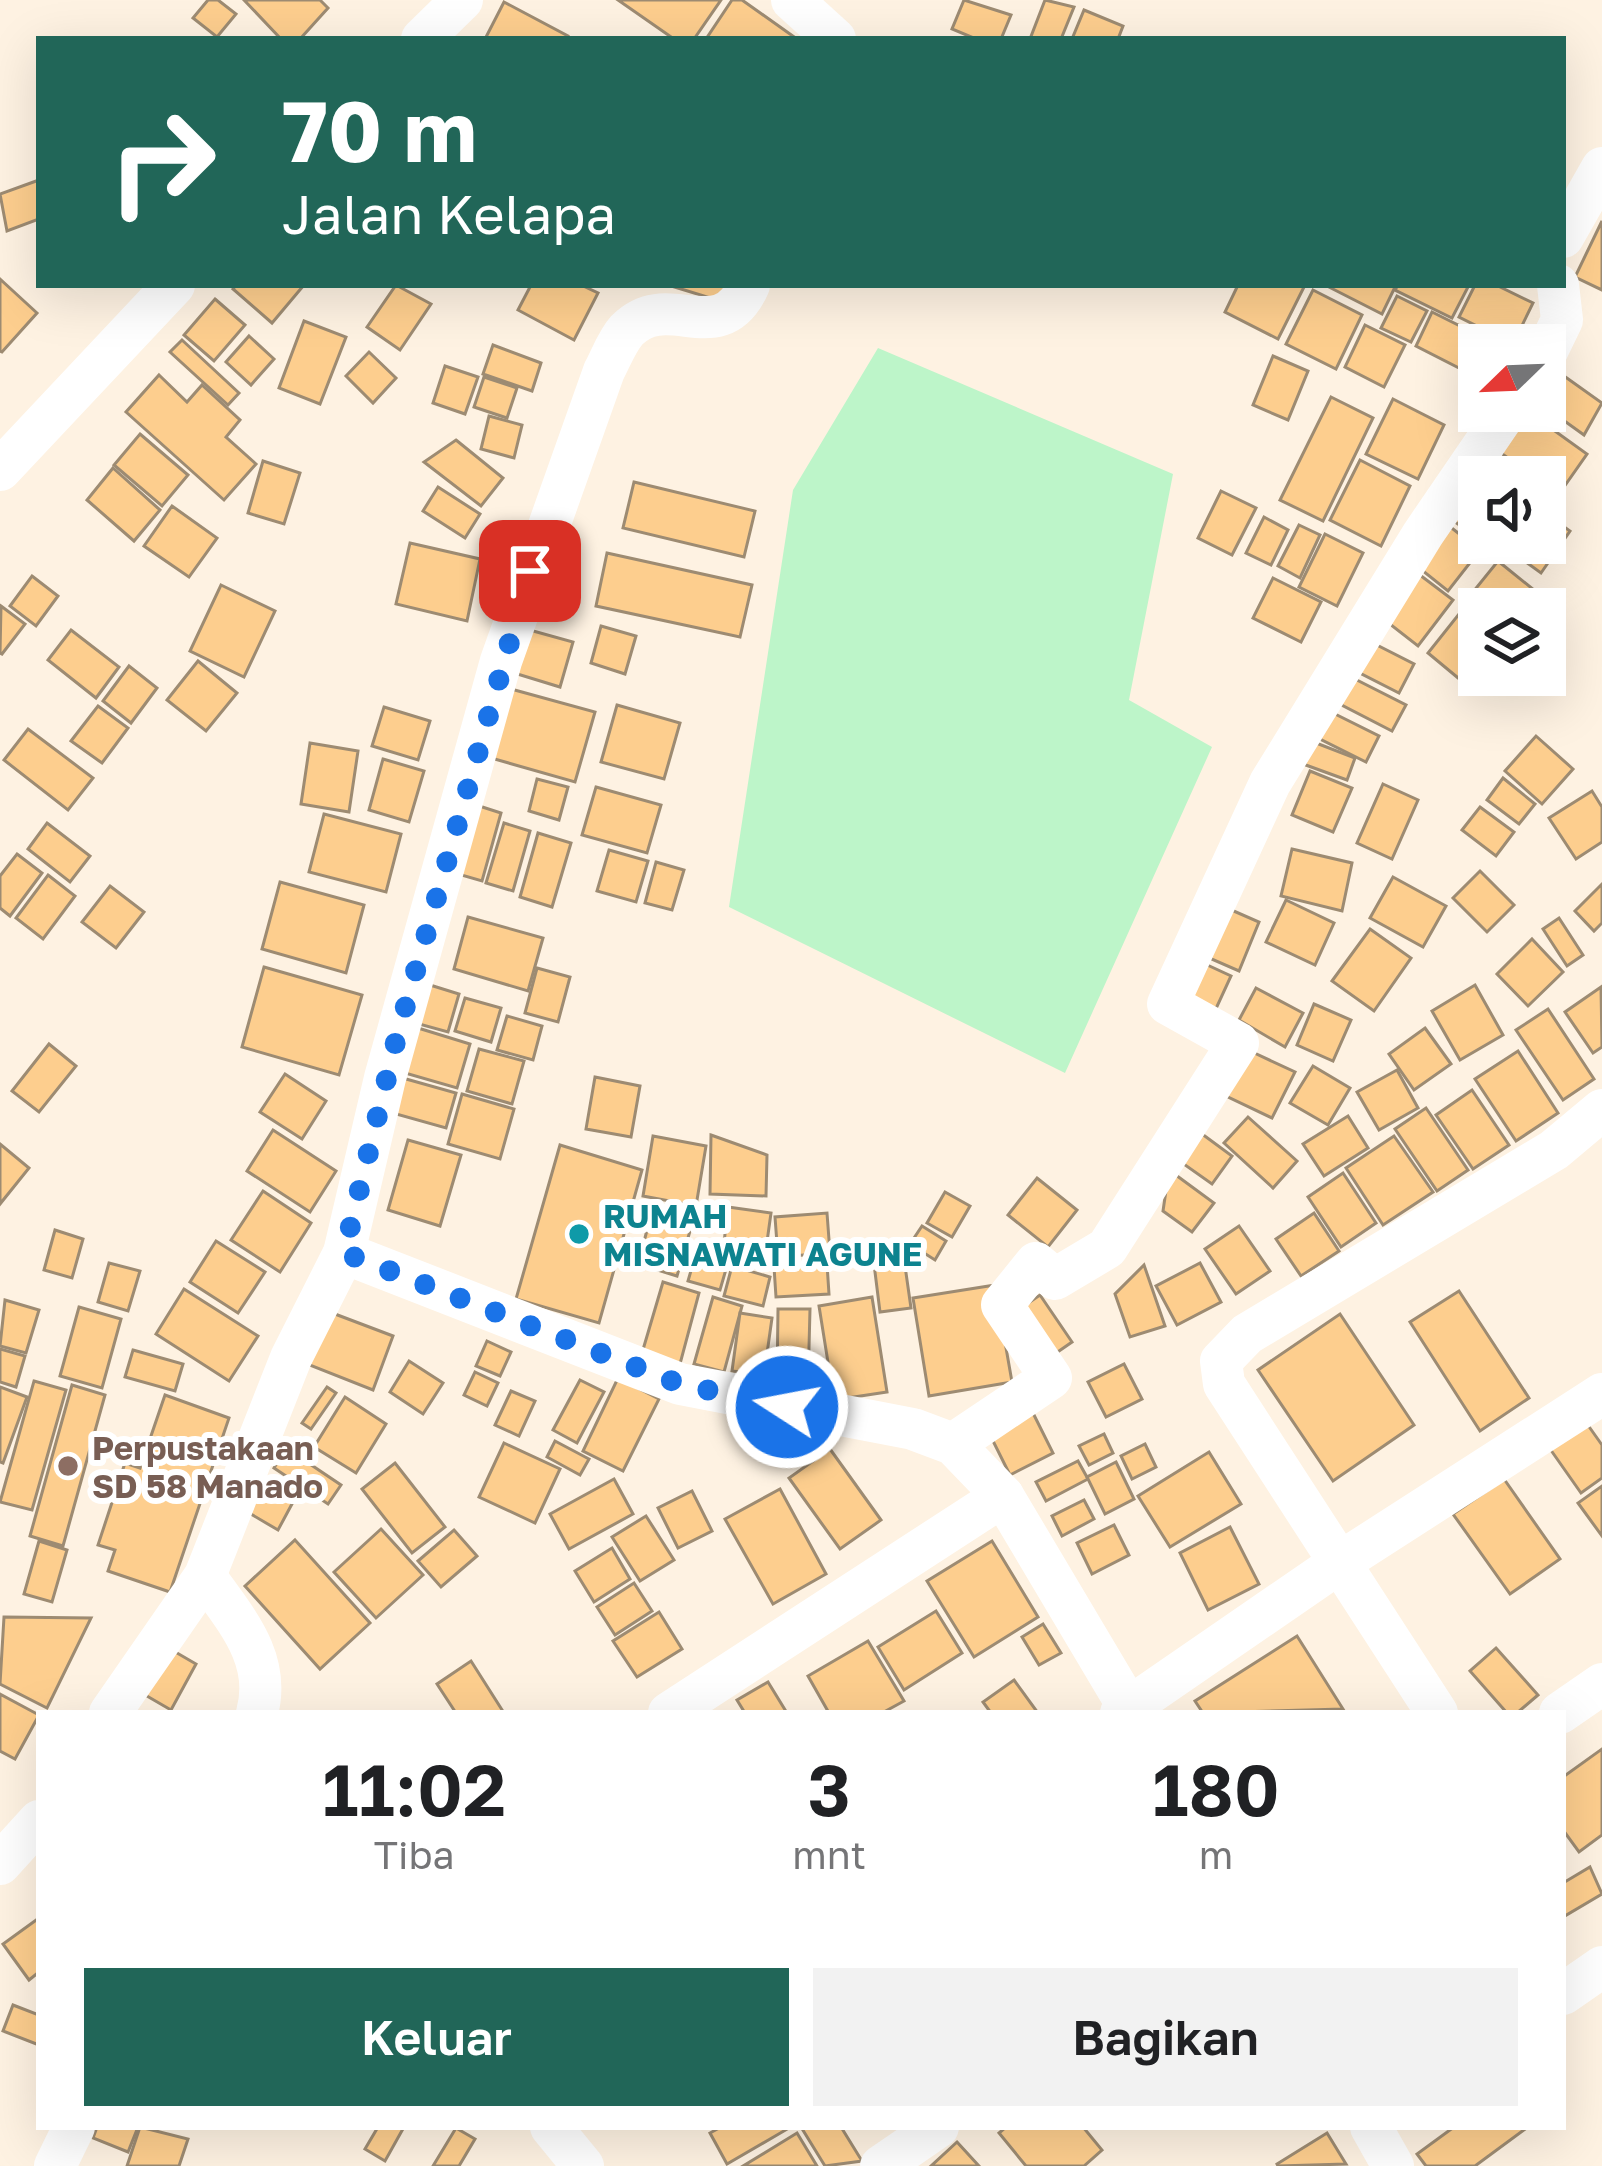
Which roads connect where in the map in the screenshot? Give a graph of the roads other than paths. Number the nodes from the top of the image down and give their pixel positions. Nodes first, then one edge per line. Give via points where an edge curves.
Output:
1 (462, 0) edge
2 (792, 0) edge
3 (425, 36) edge
4 (832, 36) edge
5 (1602, 168) edge
6 (1566, 232) edge
7 (171, 288) edge
8 (747, 288) edge
9 (1558, 288) edge
10 (1560, 324) edge
11 (1493, 432) edge
12 (0, 470) edge
13 (1602, 1110) edge
14 (344, 1253) junction
15 (1602, 1394) edge
16 (952, 1444) junction
17 (1003, 1496) junction
18 (1339, 1562) junction
19 (205, 1576) junction
20 (1602, 1684) edge
21 (112, 1710) edge
22 (258, 1710) edge
23 (674, 1710) edge
24 (1127, 1710) edge
25 (1129, 1710) edge
26 (1435, 1710) edge
27 (1564, 1710) edge
28 (36, 1824) edge
29 (0, 1864) edge
30 (1602, 1967) edge
31 (1566, 1992) edge
32 (73, 2130) edge
33 (553, 2130) edge
34 (934, 2130) edge
35 (1373, 2130) edge
36 (55, 2166) edge
37 (583, 2166) edge
38 (881, 2166) edge
39 (1393, 2166) edge

1 - 3 street
2 - 4 street
5 - 6 street
7 - 12 street
8 - 14 street via 720,319 656,315 624,333 584,418 501,661
9 - 10 street
11 - 16 street via 1270,783 1168,1004 1238,1043 1107,1248 1055,1279 1036,1263 1002,1305 1051,1378
13 - 18 street via 1536,1162 1247,1334 1221,1361 1224,1384
14 - 16 street via 680,1384 913,1429
14 - 19 street via 291,1358
15 - 18 street
16 - 17 street
17 - 23 street
17 - 24 street
18 - 25 street
18 - 26 street
19 - 21 street
19 - 22 street via 260,1662
20 - 27 street
28 - 29 street
30 - 31 street
32 - 36 street
33 - 37 street
34 - 38 street
35 - 39 street

